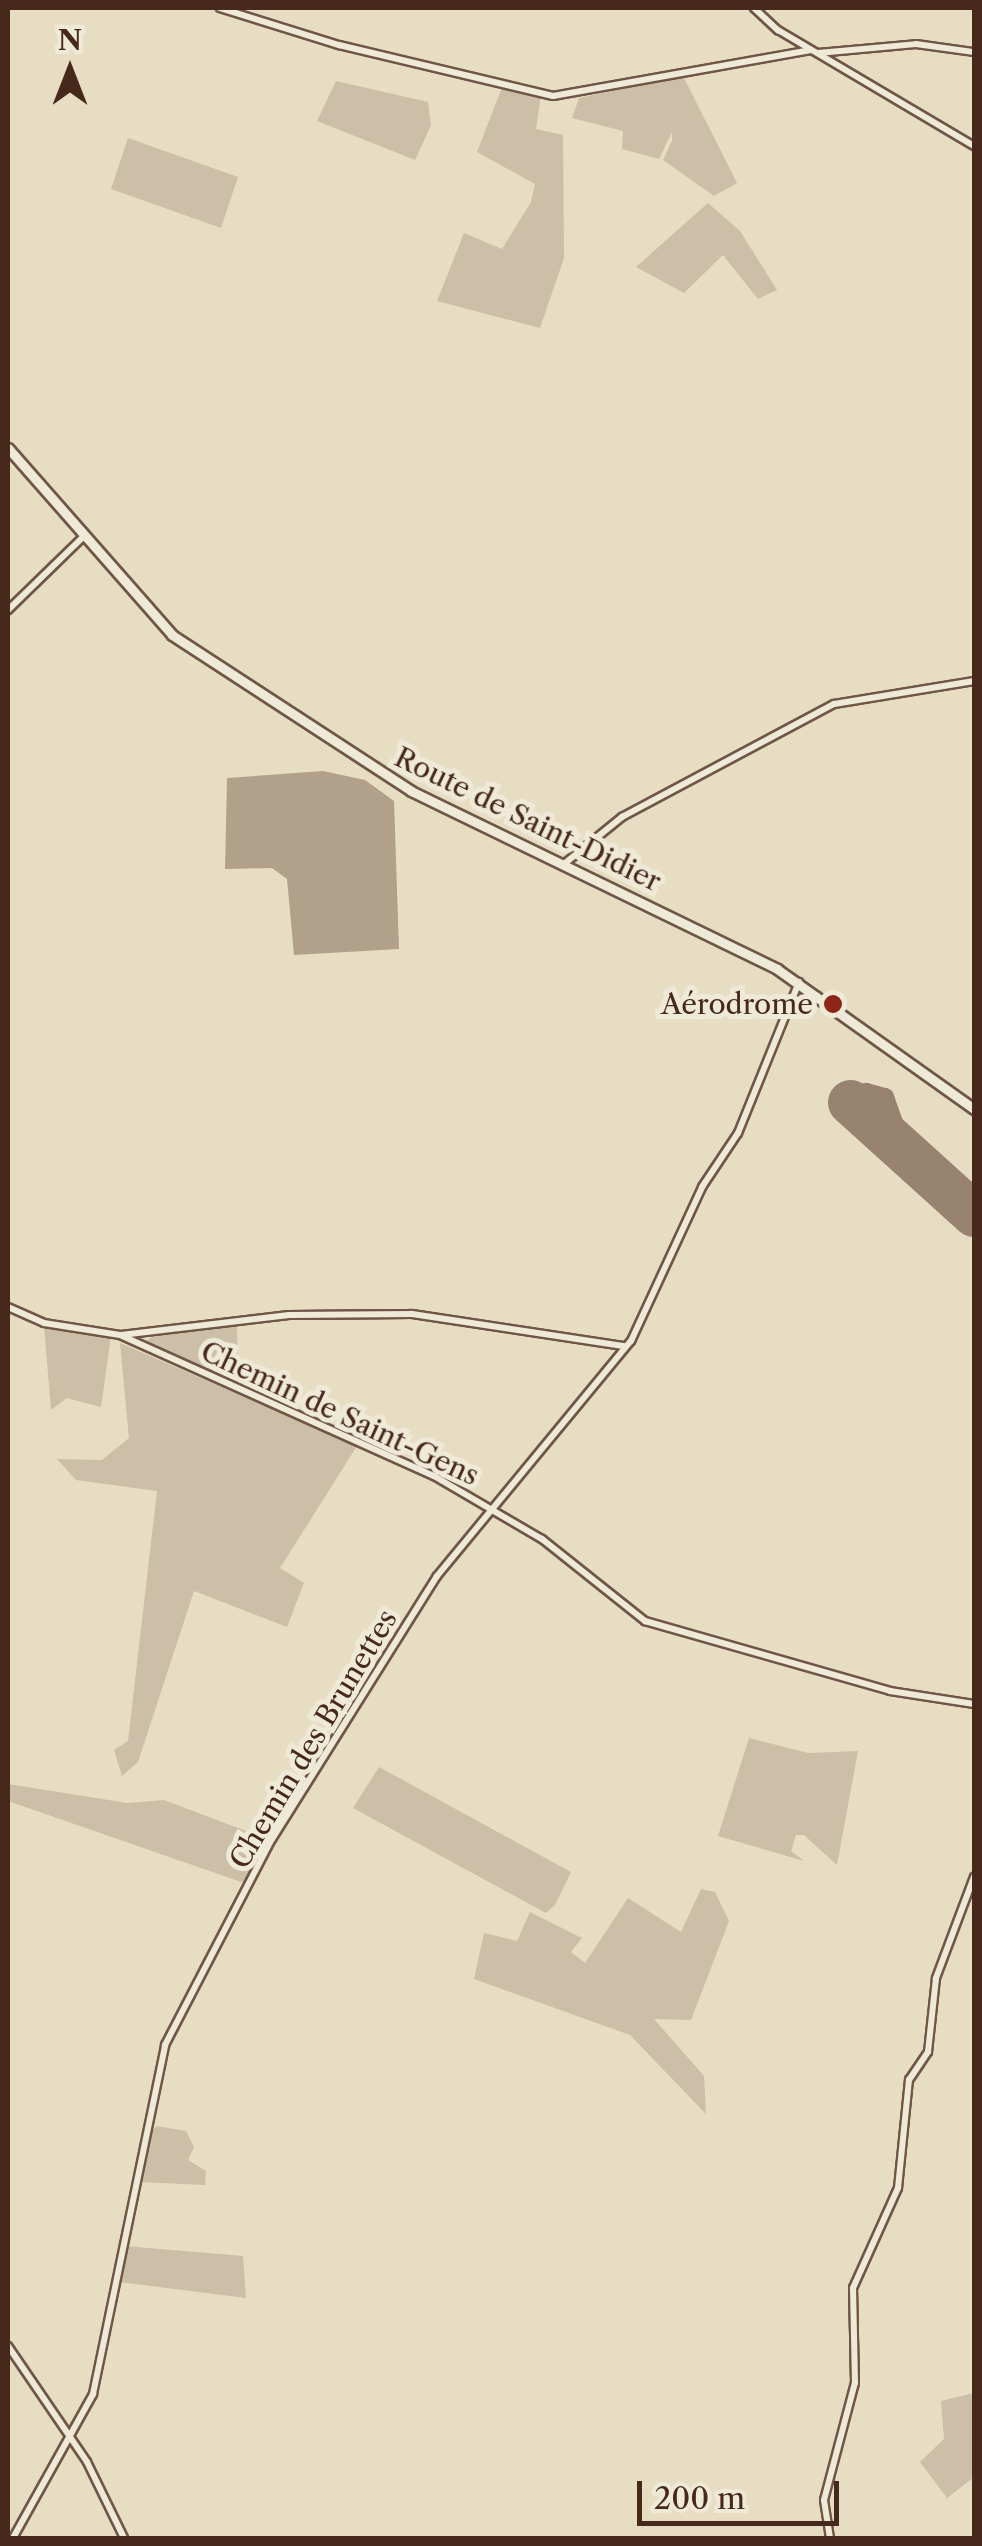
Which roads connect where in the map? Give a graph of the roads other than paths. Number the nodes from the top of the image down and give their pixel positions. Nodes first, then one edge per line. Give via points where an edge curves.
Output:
1 (220, 8) edge
2 (754, 8) edge
3 (815, 51) junction
4 (974, 52) edge
5 (974, 146) edge
6 (8, 448) edge
7 (82, 538) junction
8 (8, 610) edge
9 (974, 681) edge
10 (564, 864) junction
11 (801, 984) junction
12 (821, 996) junction
13 (794, 1004) junction
14 (974, 1109) edge
15 (8, 1307) edge
16 (120, 1335) junction
17 (624, 1346) junction
18 (493, 1511) junction
19 (974, 1704) edge
20 (974, 1878) edge
21 (8, 2346) edge
22 (71, 2439) junction
23 (13, 2538) edge
24 (124, 2538) edge
25 (830, 2538) edge

1 - 3 street via 339,45 553,96
2 - 3 street
3 - 4 street via 916,44
3 - 5 street
6 - 7 main road, Route de Saint-Didier
7 - 8 street
7 - 10 main road, Route de Saint-Didier via 141,608 216,665 411,791
9 - 10 street via 872,693 806,717 622,817
10 - 11 main road, Route de Saint-Didier
11 - 12 main road, Route de Saint-Didier
11 - 13 street, Chemin des Brunettes
12 - 13 street
12 - 14 main road, Route de Saint-Didier
13 - 17 street, Chemin des Brunettes via 738,1133 702,1186
15 - 16 street, Chemin de Saint-Gens via 44,1323
16 - 17 street via 289,1315 412,1314
16 - 18 street, Chemin de Saint-Gens via 434,1476
17 - 18 street, Chemin des Brunettes
18 - 19 street, Chemin de Saint-Gens via 658,1626 890,1691
18 - 22 street, Chemin des Brunettes via 437,1576 272,1839 166,2044 92,2394
20 - 25 street via 936,1978 928,2052 909,2080 898,2188 853,2288 855,2383 824,2500
21 - 22 street
22 - 23 street, Chemin des Brunettes
22 - 24 street

